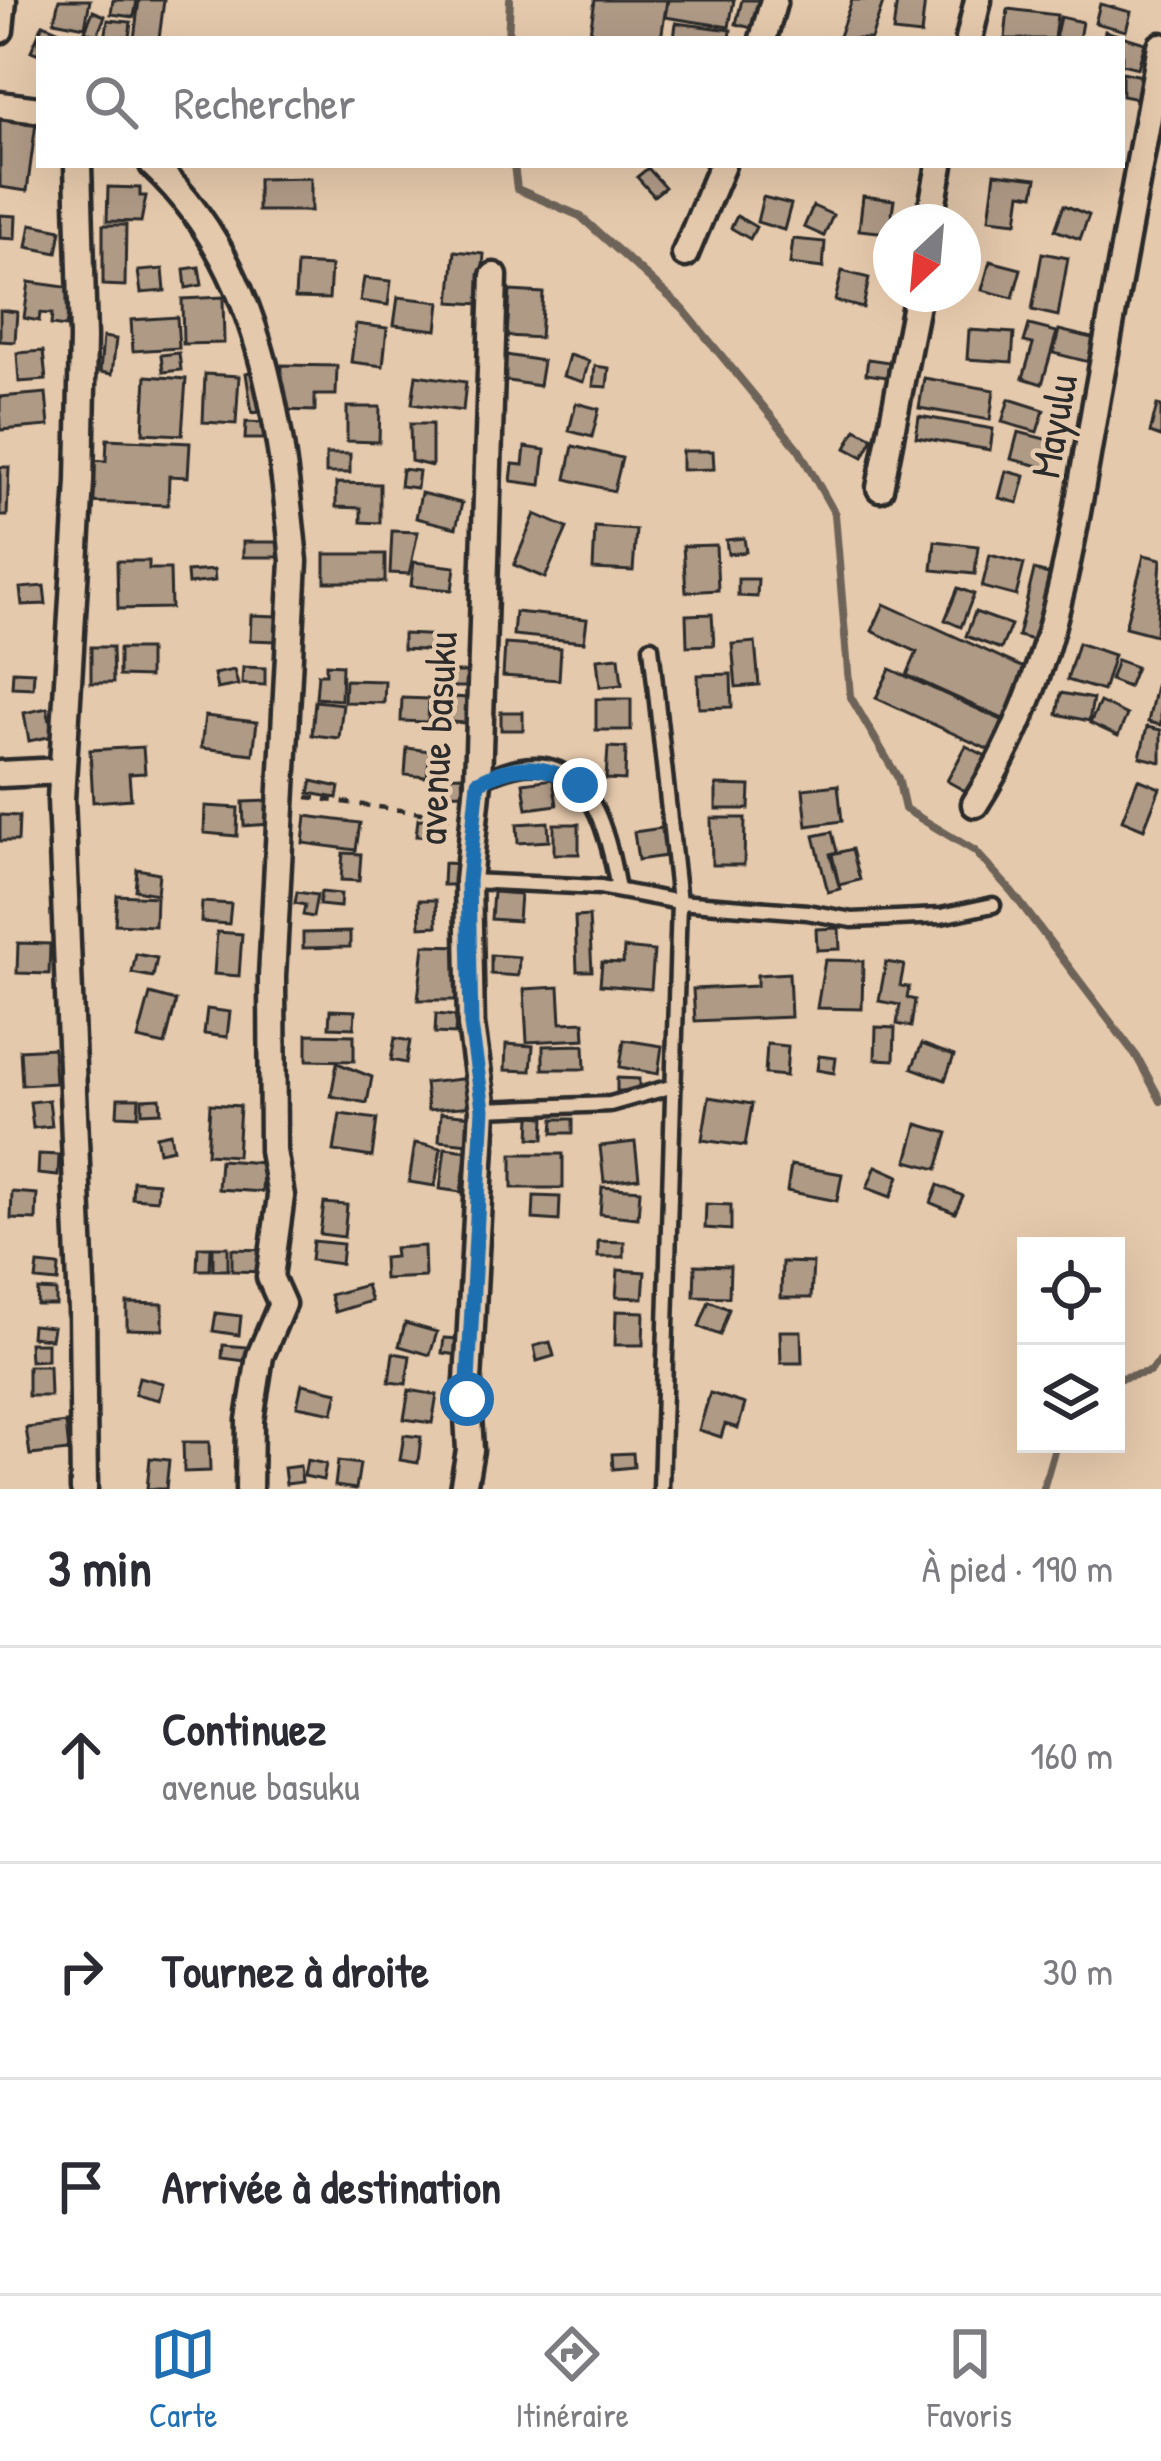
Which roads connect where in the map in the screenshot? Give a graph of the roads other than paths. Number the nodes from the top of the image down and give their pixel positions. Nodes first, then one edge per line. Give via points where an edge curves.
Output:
1 (3, 0) edge
2 (774, 0) edge
3 (978, 0) edge
4 (0, 30) edge
5 (764, 36) edge
6 (970, 36) edge
7 (1161, 46) edge
8 (0, 105) edge
9 (36, 110) edge
10 (78, 168) edge
11 (156, 168) edge
12 (721, 168) edge
13 (939, 168) edge
14 (932, 204) edge
15 (685, 254) dead end
16 (494, 276) dead end
17 (914, 312) edge
18 (880, 488) dead end
19 (651, 647) dead end
20 (62, 771) junction
21 (0, 774) edge
22 (478, 782) junction
23 (975, 803) dead end
24 (468, 881) junction
25 (618, 889) junction
26 (679, 902) junction
27 (993, 904) dead end
28 (670, 1087) junction
29 (483, 1109) junction
30 (84, 1489) edge
31 (249, 1489) edge
32 (463, 1489) edge
33 (661, 1489) edge

1 - 4 street
2 - 5 street
3 - 6 street
7 - 23 street, Mayulu via 1062,599 1010,750
8 - 9 street
10 - 20 street via 80,481
11 - 31 street via 217,239 252,319 293,561 272,998 281,1196 270,1277 281,1304 260,1356
12 - 15 street
13 - 14 street
16 - 22 street, avenue basuku
17 - 18 street
19 - 26 lane
20 - 21 street
20 - 30 street
22 - 24 street, avenue basuku
22 - 25 lane via 507,766 532,765 580,785 604,818
24 - 25 lane
24 - 29 street, avenue basuku via 471,1025
25 - 26 lane
26 - 27 lane via 851,920 941,916
26 - 28 lane
28 - 29 lane via 610,1104
28 - 33 lane
29 - 32 street, avenue basuku

